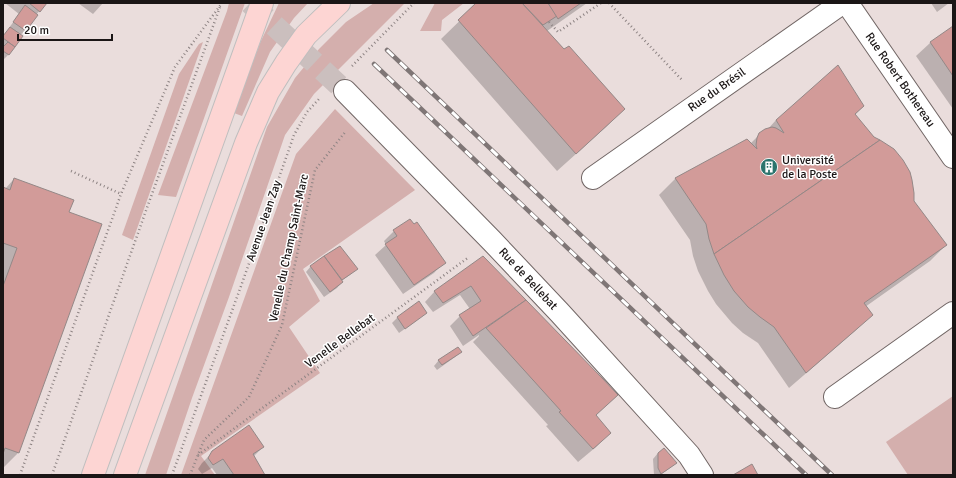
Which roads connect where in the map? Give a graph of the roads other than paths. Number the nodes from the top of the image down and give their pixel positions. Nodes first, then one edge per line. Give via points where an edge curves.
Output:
1 (262, 3) edge
2 (842, 3) edge
3 (847, 3) edge
4 (338, 4) edge
5 (345, 91) tunnel mouth
6 (953, 156) edge
7 (593, 178) dead end
8 (953, 313) edge
9 (835, 397) dead end
10 (94, 475) edge
11 (125, 475) edge
12 (702, 475) edge

1 - 10 main road
2 - 7 street, Rue du Brésil
3 - 6 street, Rue Robert Bothereau
4 - 11 main road via 306,35 268,92 246,143
5 - 12 street, Rue de Bellebat via 560,313 689,455
8 - 9 street

